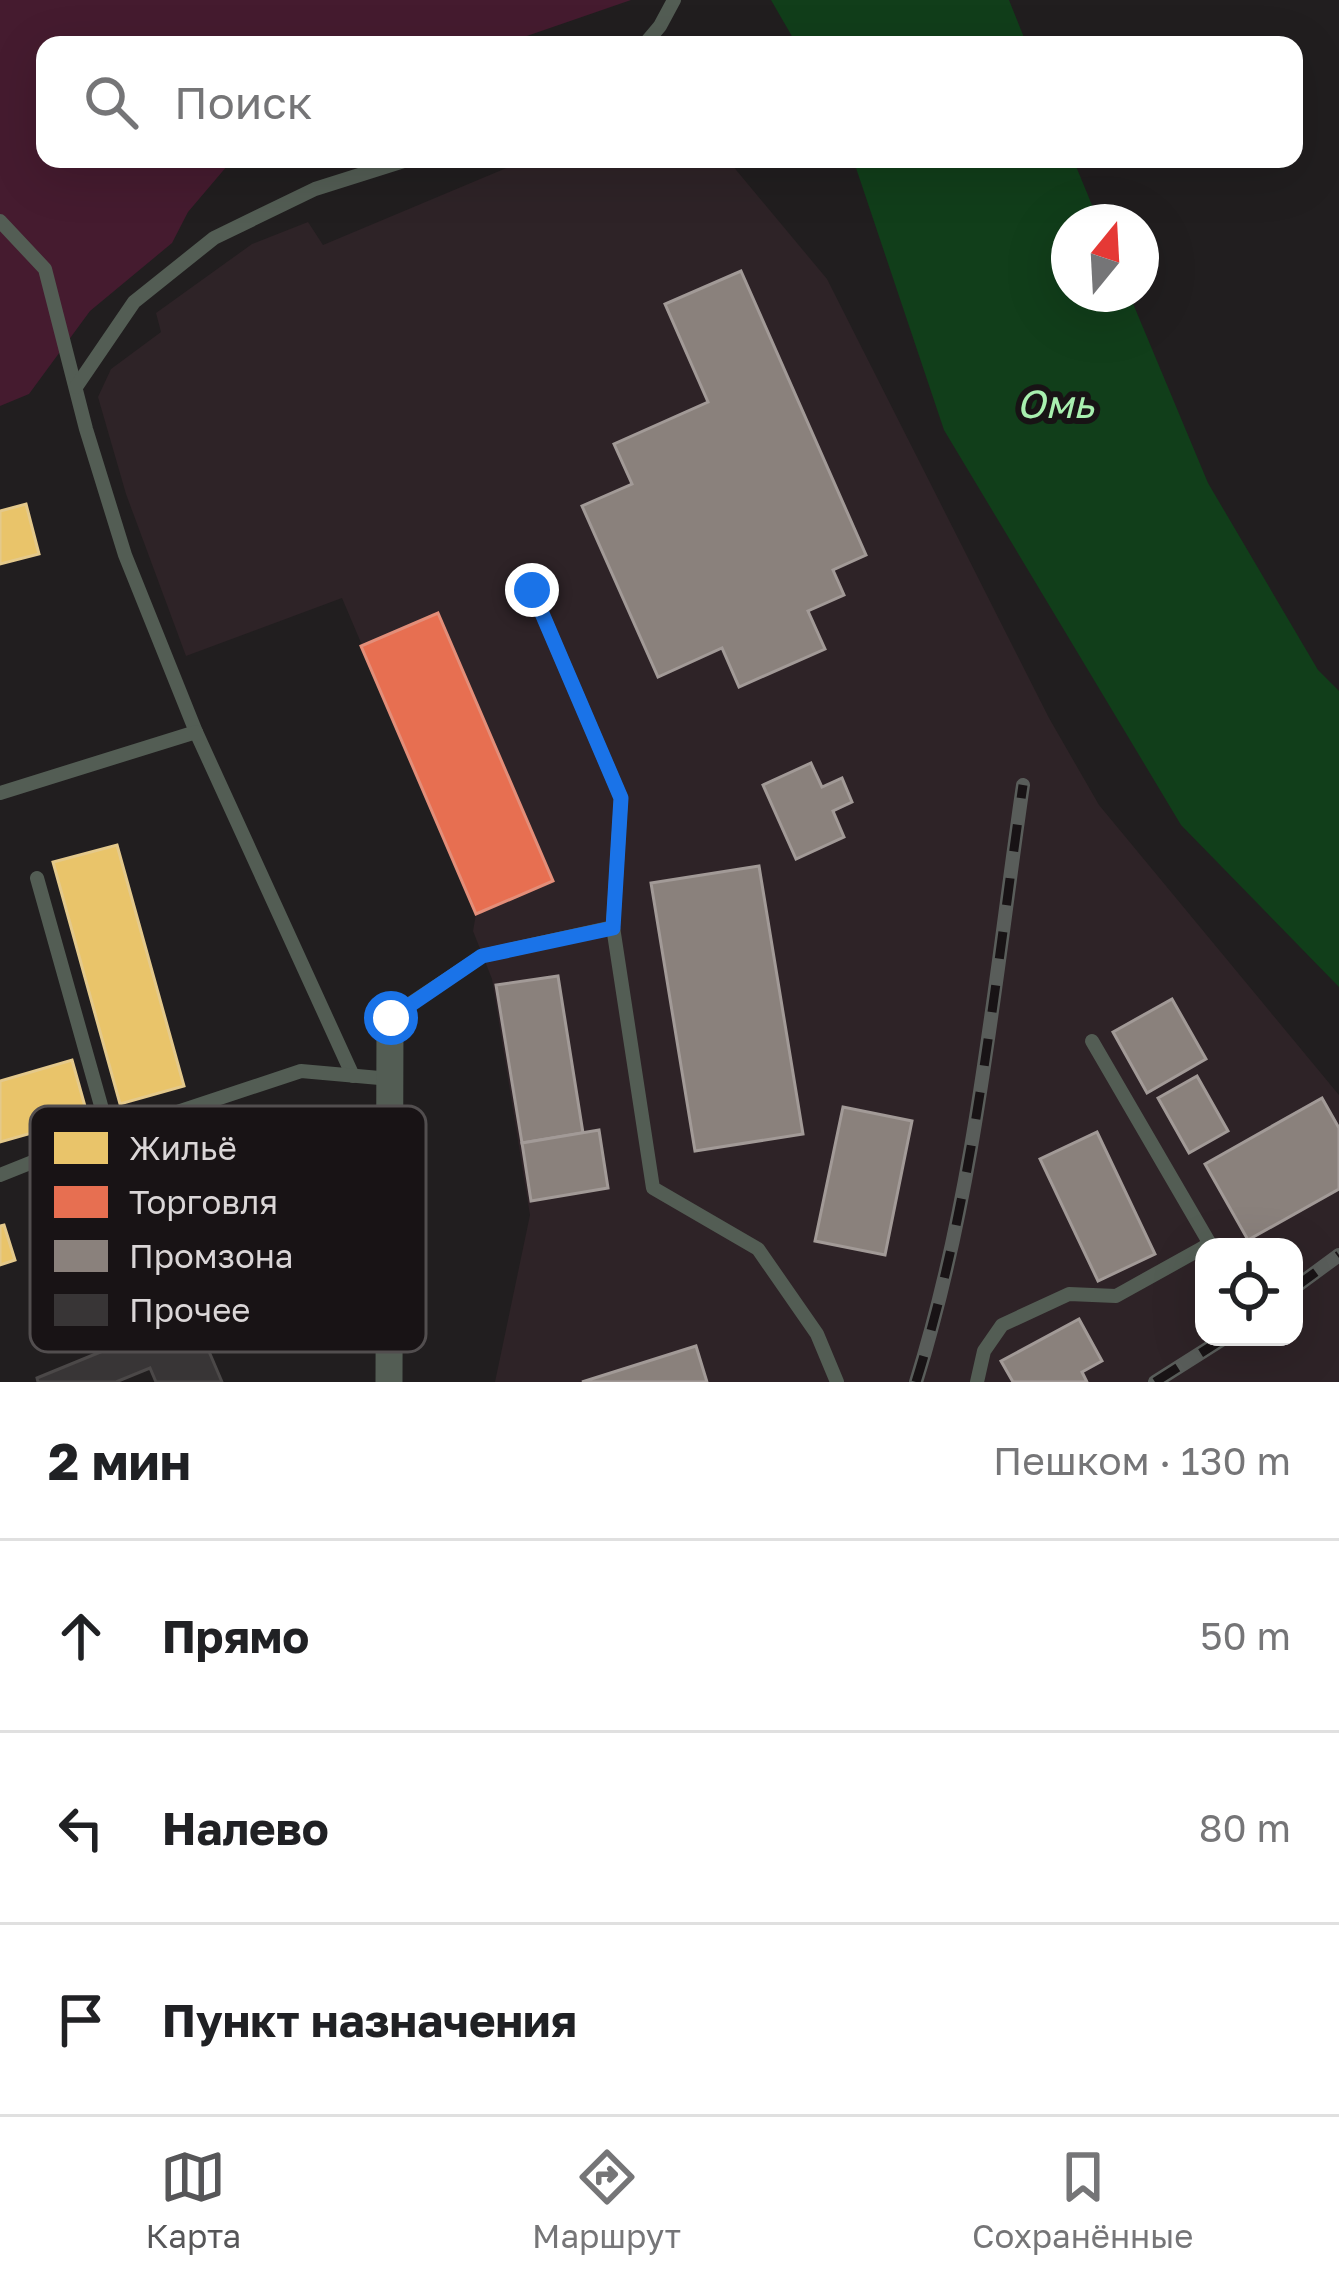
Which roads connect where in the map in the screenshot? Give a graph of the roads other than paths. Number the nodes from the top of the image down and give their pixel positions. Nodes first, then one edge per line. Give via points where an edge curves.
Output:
1 (674, 0) edge
2 (652, 36) edge
3 (382, 168) edge
4 (0, 221) edge
5 (76, 387) junction
6 (532, 590) dead end
7 (196, 732) junction
8 (0, 794) edge
9 (37, 878) dead end
10 (613, 928) junction
11 (391, 1018) joint
12 (1092, 1041) dead end
13 (353, 1076) junction
14 (391, 1079) junction
15 (101, 1106) edge
16 (196, 1106) edge
17 (391, 1106) edge
18 (30, 1164) edge
19 (0, 1175) edge
20 (1207, 1238) edge
21 (1195, 1252) edge
22 (389, 1352) edge
23 (389, 1382) edge
24 (837, 1382) edge
25 (977, 1382) edge

1 - 2 lane
3 - 5 lane via 315,189 214,238 134,302
4 - 5 lane via 45,268
5 - 7 lane via 124,555
6 - 10 lane via 621,798
7 - 8 lane
7 - 13 lane
9 - 15 lane
10 - 11 lane via 482,956
10 - 24 lane via 653,1188 758,1249 817,1334
11 - 14 street
12 - 20 lane
13 - 14 lane
13 - 16 lane via 301,1071
14 - 17 street
18 - 19 lane
21 - 25 lane via 1116,1296 1069,1294 1002,1325 984,1351
22 - 23 street

